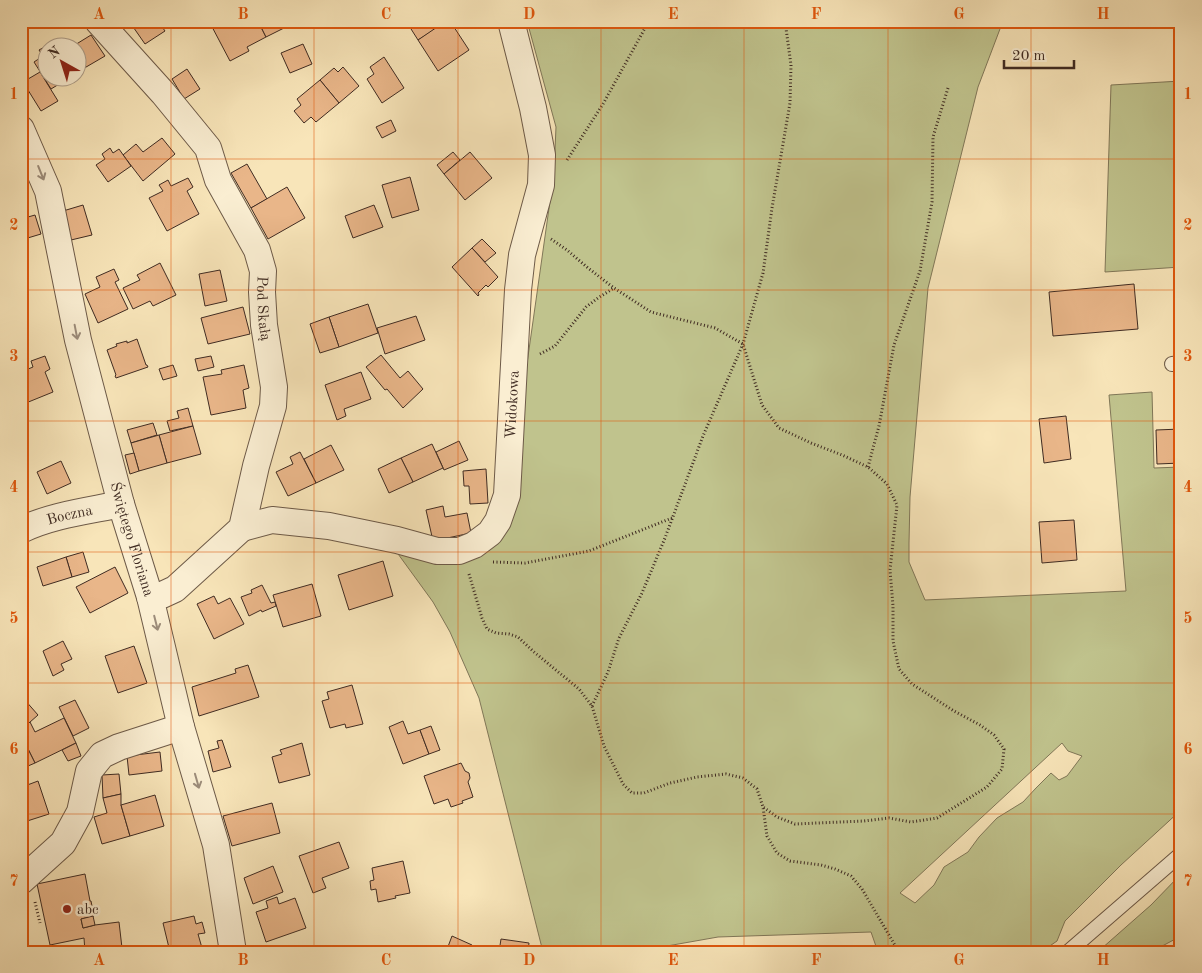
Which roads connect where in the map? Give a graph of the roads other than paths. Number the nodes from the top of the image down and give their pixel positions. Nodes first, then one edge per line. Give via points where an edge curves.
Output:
1 (98, 21) edge
2 (511, 21) edge
3 (21, 129) edge
4 (121, 504) junction
5 (242, 528) junction
6 (21, 530) edge
7 (150, 597) junction
8 (181, 727) junction
9 (1181, 854) edge
10 (28, 892) edge
11 (233, 952) edge
12 (1068, 952) edge

1 - 5 street, Pod Skałą via 164,93 208,148 218,180 257,250 263,271 264,325 274,387 273,406
2 - 5 street, Widokowa via 542,155 541,185 522,255 506,495 498,522 490,533 462,556 337,526 272,520
3 -> 4 street, Świętego Floriana via 48,191 78,340
4 - 6 street, Boczna
4 - 7 street, Świętego Floriana
5 - 7 street via 174,589
7 -> 8 street, Świętego Floriana
8 - 10 street via 102,754 89,771 80,812 63,843
8 -> 11 street, Świętego Floriana via 216,845
9 - 12 lane

